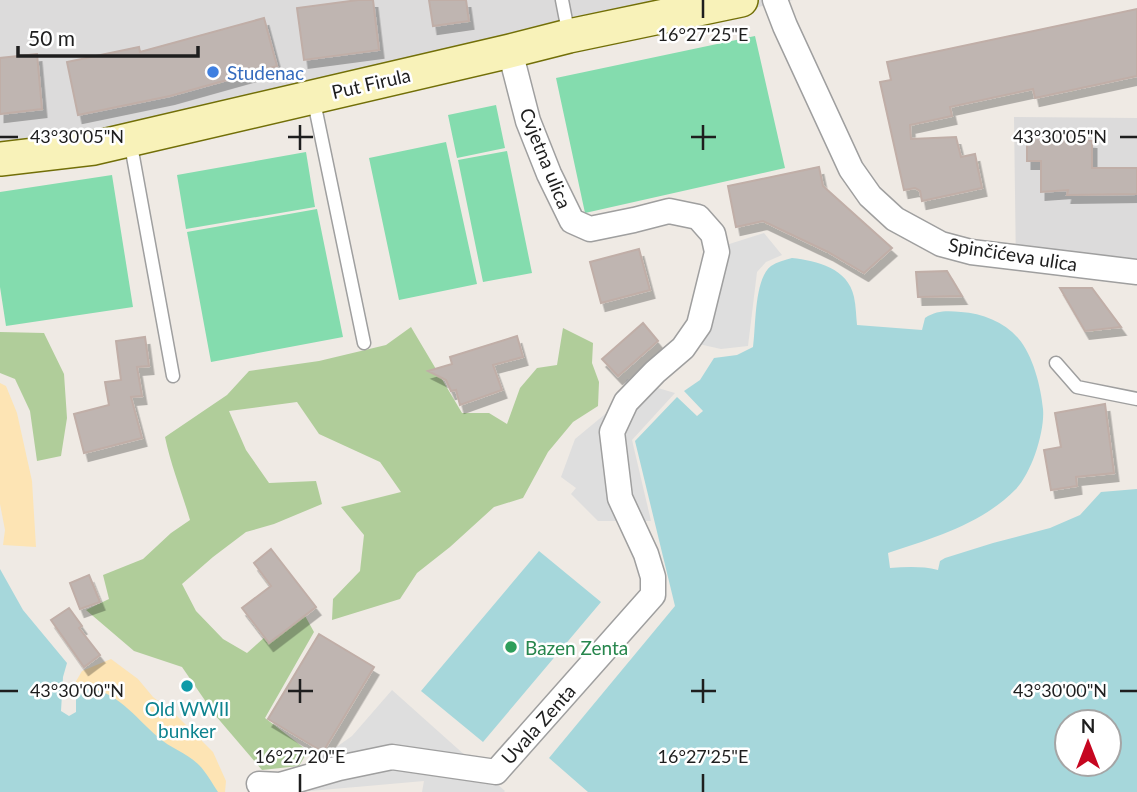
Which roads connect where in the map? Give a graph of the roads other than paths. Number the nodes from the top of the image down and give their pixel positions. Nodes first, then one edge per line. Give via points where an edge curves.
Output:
1 (562, 0) edge
2 (741, 0) edge
3 (775, 0) edge
4 (569, 36) junction
5 (510, 51) junction
6 (313, 97) junction
7 (130, 140) junction
8 (0, 159) edge
9 (716, 253) joint
10 (1137, 272) edge
11 (364, 343) dead end
12 (1056, 363) dead end
13 (173, 376) dead end
14 (1137, 399) edge
15 (259, 784) dead end

1 - 4 lane
2 - 4 street, Put Firula
3 - 10 street, Spinčićeva ulica via 851,169 870,196 895,219 941,244 971,252
4 - 5 street, Put Firula
5 - 6 street, Put Firula
5 - 9 street, Cvjetna ulica via 528,121 572,221 590,229 669,211 698,217 713,234
6 - 7 street, Put Firula
6 - 11 lane
7 - 8 street, Put Firula
7 - 13 lane
9 - 15 street, Uvala Zenta via 699,325 683,348 626,402 612,432 620,498 646,554 653,595 496,772 391,757 280,785
12 - 14 lane via 1077,387

